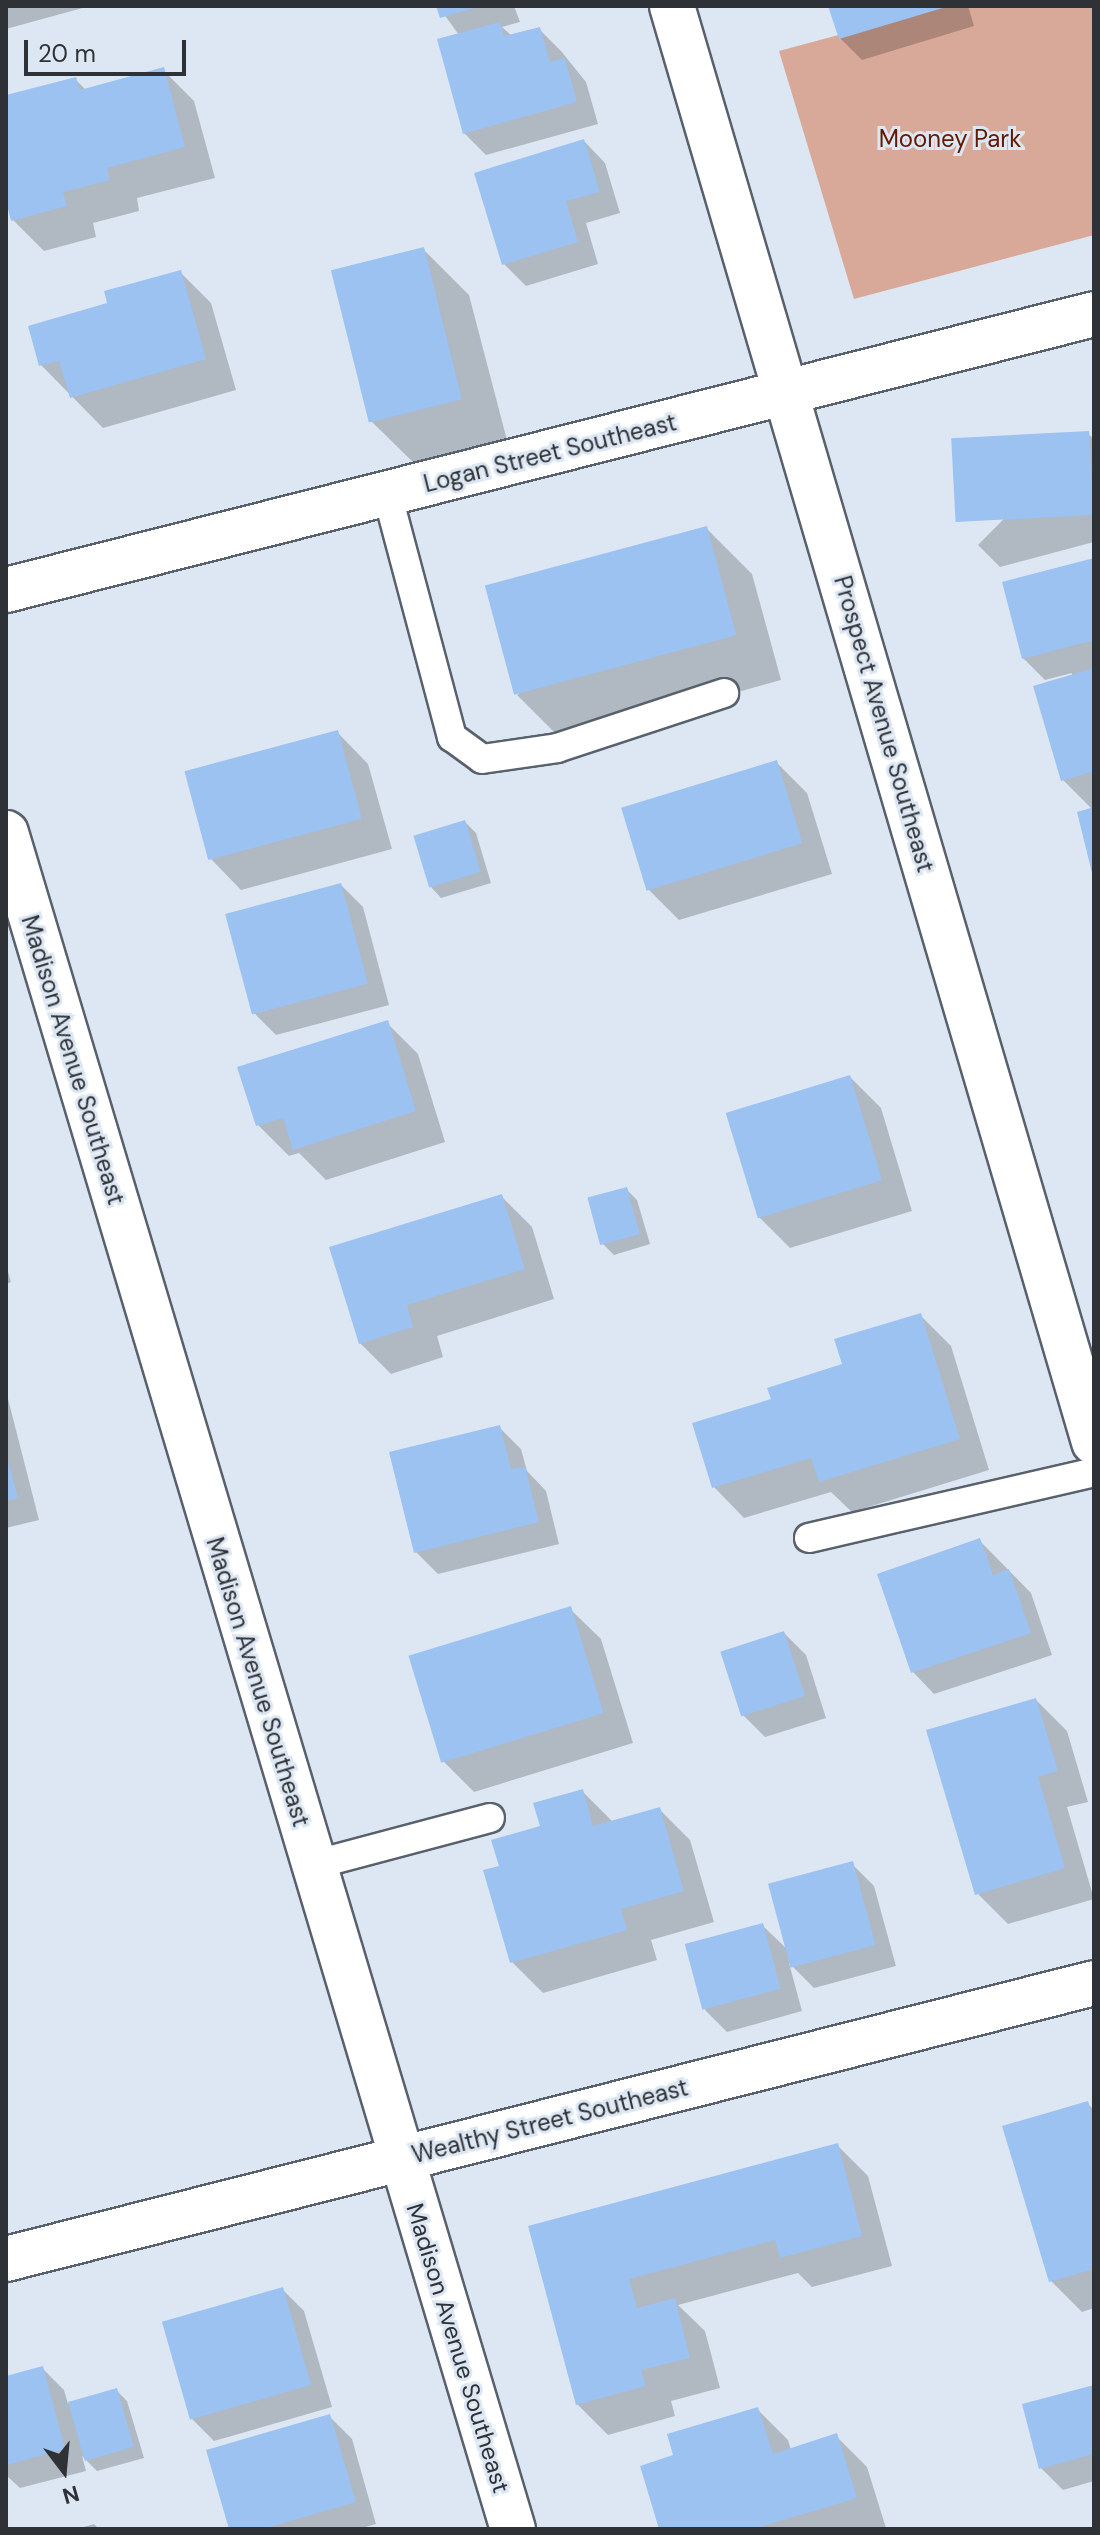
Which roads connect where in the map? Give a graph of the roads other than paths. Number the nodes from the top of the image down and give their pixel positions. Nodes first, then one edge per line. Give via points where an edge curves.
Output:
1 (672, 6) edge
2 (1094, 314) edge
3 (786, 393) junction
4 (387, 493) junction
5 (6, 590) edge
6 (724, 693) dead end
7 (6, 833) edge
8 (1094, 1442) edge
9 (1094, 1472) edge
10 (809, 1538) dead end
11 (490, 1818) dead end
12 (313, 1865) junction
13 (1094, 1983) edge
14 (400, 2159) junction
15 (7, 2256) edge
16 (513, 2529) edge

1 - 3 street, Prospect Avenue Southeast
2 - 3 street, Logan Street Southeast
3 - 4 street, Logan Street Southeast
3 - 8 street, Prospect Avenue Southeast
4 - 5 street, Logan Street Southeast
4 - 6 lane via 452,737 482,759 557,748
7 - 12 street, Madison Avenue Southeast
9 - 10 lane
11 - 12 lane
12 - 14 street, Madison Avenue Southeast
13 - 14 street, Wealthy Street Southeast
14 - 15 street, Wealthy Street Southeast
14 - 16 street, Madison Avenue Southeast

